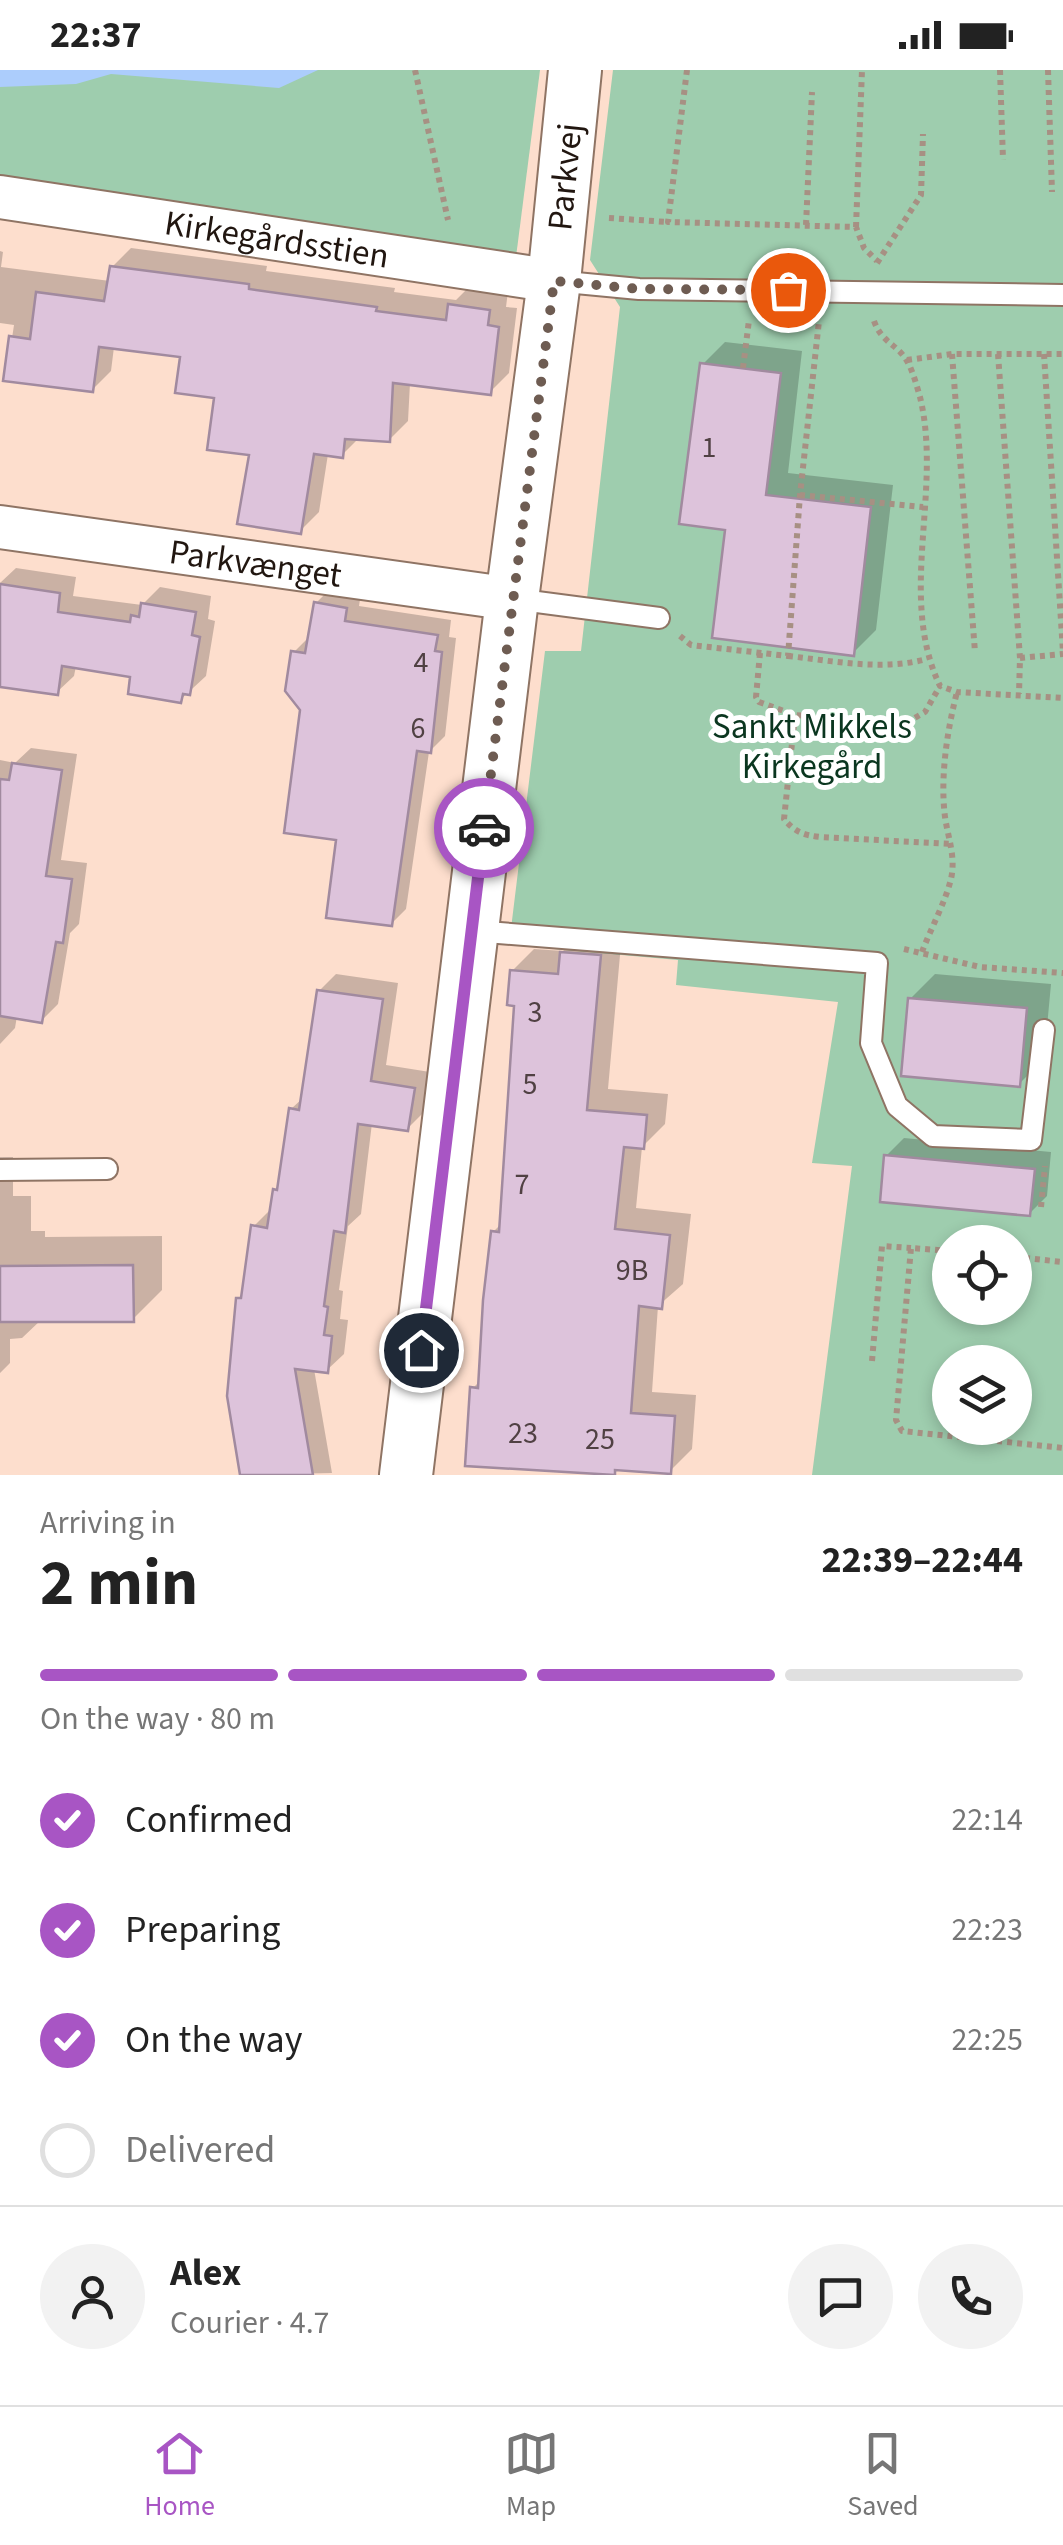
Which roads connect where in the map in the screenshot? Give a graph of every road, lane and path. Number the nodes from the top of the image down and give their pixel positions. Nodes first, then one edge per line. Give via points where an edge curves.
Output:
1 (416, 70) edge
2 (576, 70) edge
3 (687, 70) edge
4 (862, 70) edge
5 (1000, 70) edge
6 (1048, 70) edge
7 (812, 92) dead end
8 (923, 134) dead end
9 (1003, 160) dead end
10 (1052, 192) dead end
11 (0, 197) edge
12 (561, 215) junction
13 (668, 222) junction
14 (806, 226) junction
15 (856, 227) junction
16 (878, 262) junction
17 (458, 266) junction
18 (554, 281) junction
19 (752, 290) junction
20 (822, 290) junction
21 (864, 292) junction
22 (1063, 295) edge
23 (952, 354) junction
24 (998, 354) junction
25 (1044, 354) junction
26 (1063, 354) edge
27 (906, 360) junction
28 (743, 368) dead end
29 (800, 494) junction
30 (923, 507) junction
31 (0, 527) edge
32 (512, 599) junction
33 (659, 618) joint
34 (975, 652) dead end
35 (760, 653) junction
36 (1063, 653) edge
37 (788, 656) junction
38 (1020, 658) junction
39 (927, 659) junction
40 (940, 686) junction
41 (956, 692) junction
42 (1018, 694) junction
43 (1063, 698) edge
44 (795, 714) junction
45 (952, 844) junction
46 (472, 931) junction
47 (922, 952) junction
48 (877, 963) junction
49 (1063, 973) edge
50 (1044, 1030) dead end
51 (0, 1170) edge
52 (107, 1170) dead end
53 (911, 1248) junction
54 (932, 1250) edge
55 (1032, 1259) edge
56 (1063, 1262) edge
57 (872, 1361) dead end
58 (1063, 1448) edge
59 (406, 1475) edge

1 - 17 path
2 - 12 street, Parkvej
3 - 13 path
4 - 15 path
5 - 9 path
6 - 10 path
7 - 14 path
8 - 16 path via 921,196
11 - 17 street, Kirkegårdsstien
12 - 13 path
12 - 18 street, Parkvej
13 - 14 path
14 - 15 path
15 - 16 path
16 - 21 path
17 - 18 street, Kirkegårdsstien
18 - 19 lane
18 - 32 street, Parkvej
19 - 20 lane
19 - 28 path
20 - 21 lane
20 - 29 path
21 - 22 lane
21 - 27 path via 879,336
23 - 24 path
23 - 27 path
23 - 34 path
24 - 25 path
24 - 38 path
25 - 26 path
25 - 36 path
27 - 30 path via 920,399
29 - 30 path
29 - 37 path
30 - 39 path
31 - 32 street, Parkvænget
32 - 33 lane
32 - 46 street, Parkvej
33 - 35 path via 691,645
35 - 37 path
35 - 44 path via 759,702
36 - 38 path
37 - 39 path via 854,664
38 - 42 path
39 - 40 path
40 - 41 path
40 - 44 path via 925,712 906,724
41 - 42 path
41 - 45 path via 944,793
42 - 43 path
44 - 45 path via 784,819 792,828 820,837
45 - 47 path via 951,878
46 - 48 lane
46 - 59 street, Parkvej
47 - 48 path via 899,948
47 - 49 path via 980,966
48 - 50 lane via 871,1044 897,1106 933,1136 1031,1140
51 - 52 lane
53 - 54 path
53 - 57 path via 882,1246
53 - 58 path via 896,1420 902,1431
55 - 56 path

